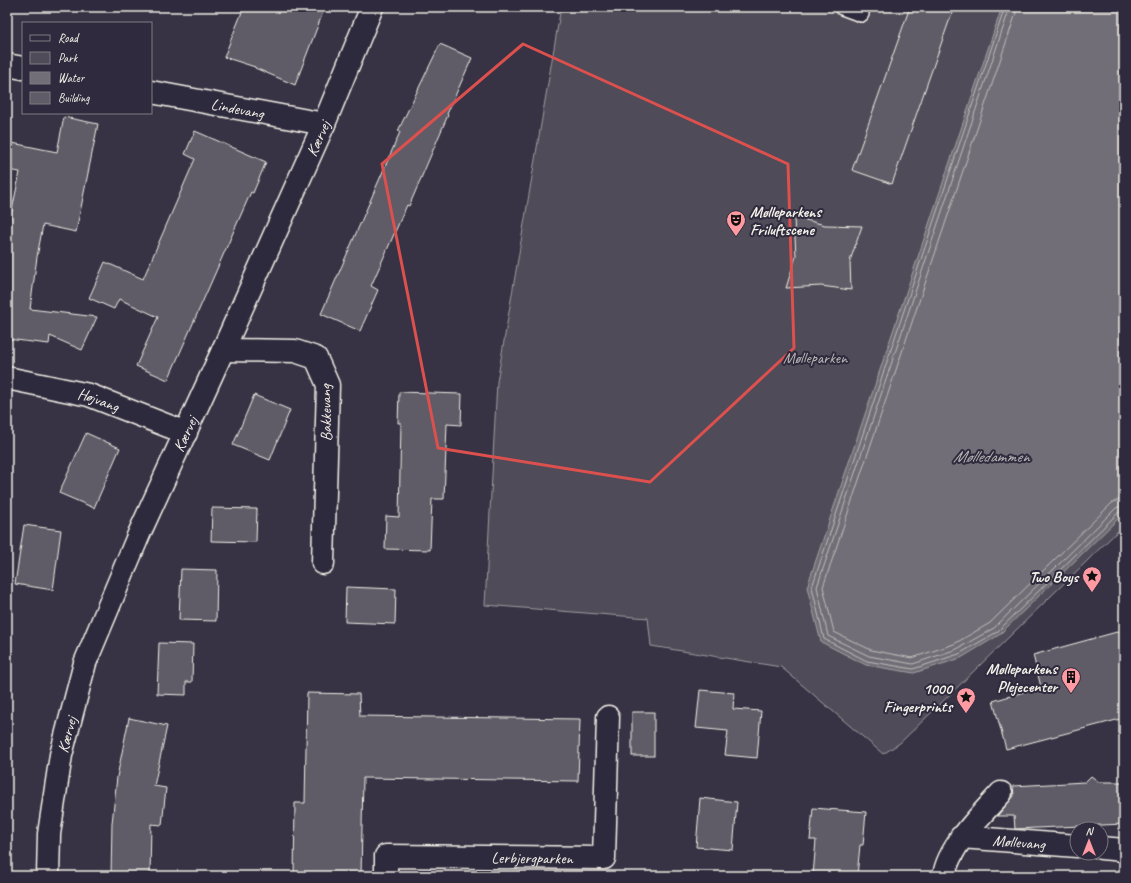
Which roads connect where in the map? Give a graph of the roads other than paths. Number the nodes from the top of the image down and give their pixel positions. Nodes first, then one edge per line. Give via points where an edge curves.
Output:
1 (372, 7) edge
2 (842, 7) edge
3 (861, 14) dead end
4 (7, 65) edge
5 (22, 68) edge
6 (152, 92) edge
7 (324, 124) junction
8 (224, 350) junction
9 (7, 378) edge
10 (186, 433) junction
11 (323, 563) dead end
12 (608, 717) dead end
13 (1001, 793) dead end
14 (961, 837) junction
15 (1069, 845) edge
16 (1109, 849) edge
17 (1124, 850) edge
18 (48, 876) edge
19 (386, 876) edge
20 (944, 876) edge

1 - 7 street, Kærvej
2 - 3 lane
4 - 5 street
6 - 7 street, Lindevang
7 - 8 street, Kærvej
8 - 10 street, Kærvej
8 - 11 street, Bakkevang via 295,351 316,358 328,385
9 - 10 street, Højvang via 89,395
10 - 18 street, Kærvej via 139,534 86,663 61,755 49,834
12 - 19 street, Lerbjergparken via 604,858 386,856
13 - 14 street
14 - 15 street, Møllevang
14 - 20 street
16 - 17 street

